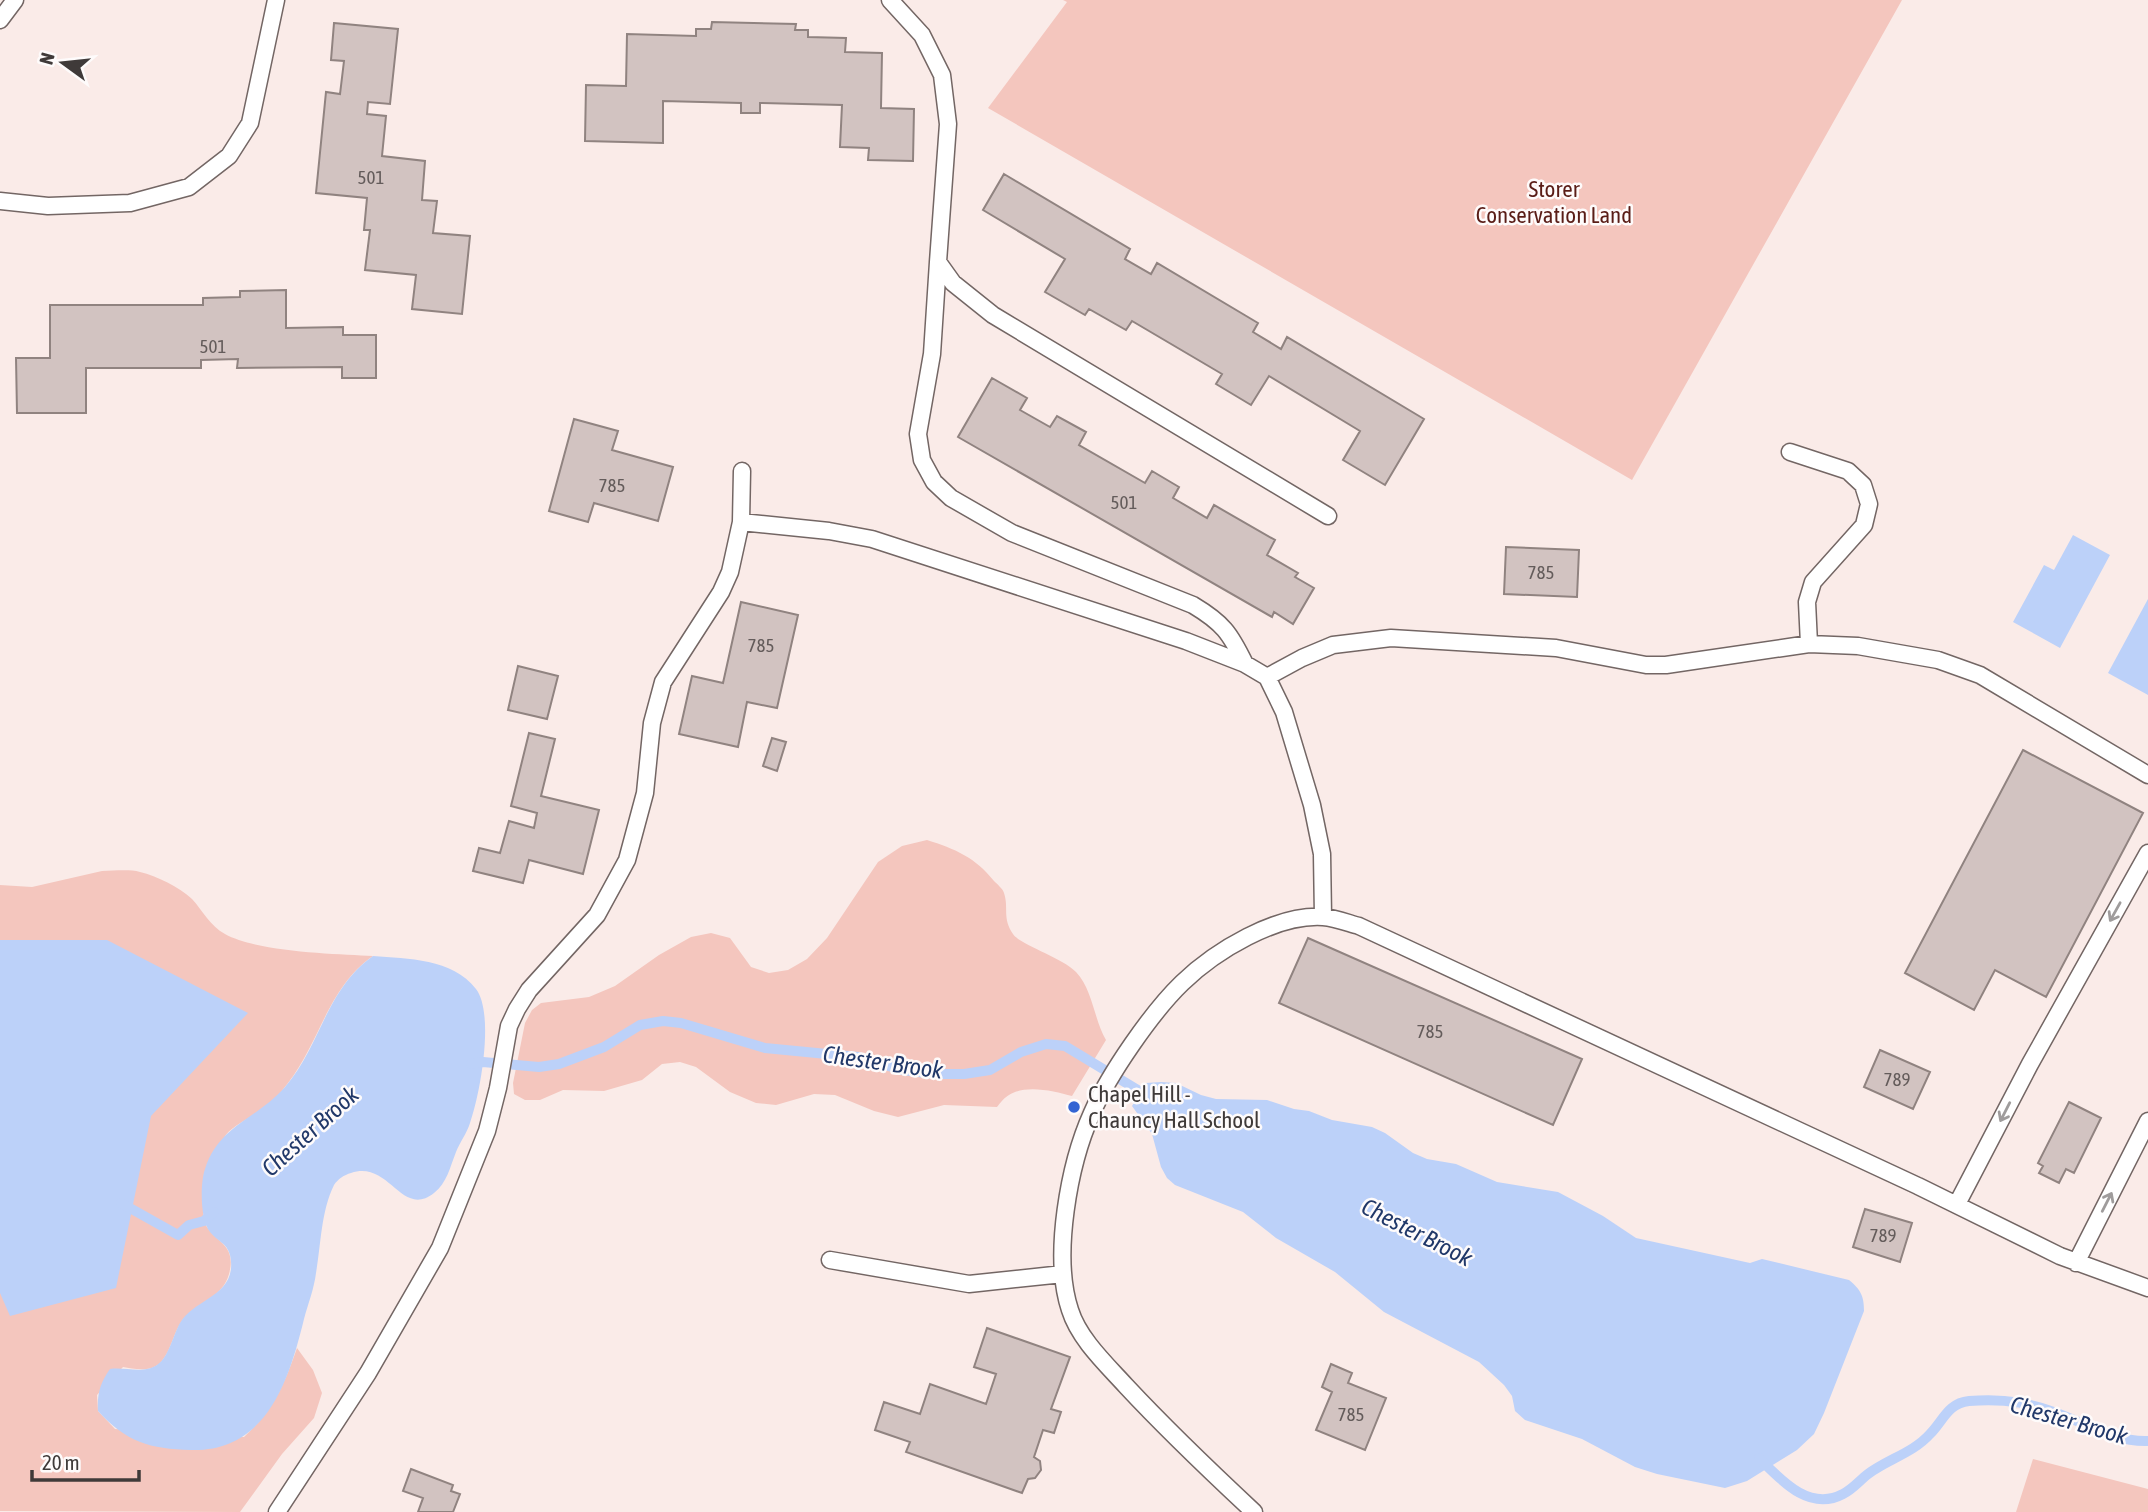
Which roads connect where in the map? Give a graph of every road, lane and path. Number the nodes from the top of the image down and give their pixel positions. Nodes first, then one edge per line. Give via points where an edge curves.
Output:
1 (15, 0) edge
2 (276, 0) edge
3 (890, 0) edge
4 (0, 20) edge
5 (0, 201) edge
6 (938, 262) junction
7 (1790, 452) dead end
8 (742, 471) dead end
9 (1328, 516) dead end
10 (741, 522) junction
11 (1809, 644) junction
12 (1245, 664) junction
13 (1266, 677) junction
14 (2148, 775) edge
15 (2148, 853) edge
16 (1323, 917) junction
17 (2148, 1121) edge
18 (1957, 1204) junction
19 (830, 1260) dead end
20 (2076, 1263) junction
21 (1063, 1274) junction
22 (2148, 1288) edge
23 (277, 1512) edge
24 (1254, 1512) edge

1 - 4 lane
2 - 5 lane via 250,123 229,156 189,187 130,203 48,206
3 - 6 lane via 922,35 942,75 948,124
6 - 9 lane via 953,283 993,315
6 - 12 lane via 931,364 918,434 922,460 934,482 960,504 1012,533 1193,605 1232,637
7 - 11 lane via 1848,471 1863,485 1869,504 1864,526 1813,582 1807,602
8 - 10 lane
10 - 12 lane via 872,539
10 - 23 lane via 730,572 663,682 652,723 645,793 626,860 597,915 529,990 509,1026 488,1130 440,1248 368,1373
11 - 13 lane via 1646,665 1556,648 1391,638 1333,645
11 - 14 lane via 1871,648 1961,667 1996,683
12 - 13 lane
13 - 16 lane via 1284,712 1312,805 1322,854
15 -> 18 lane
16 - 18 lane via 1359,926
16 - 21 lane via 1289,920 1228,949 1182,983 1154,1015 1101,1096 1081,1142 1064,1222
20 -> 17 lane
18 - 20 lane
19 - 21 lane via 969,1284
20 - 22 lane
21 - 24 lane via 1070,1312 1090,1345 1179,1443

